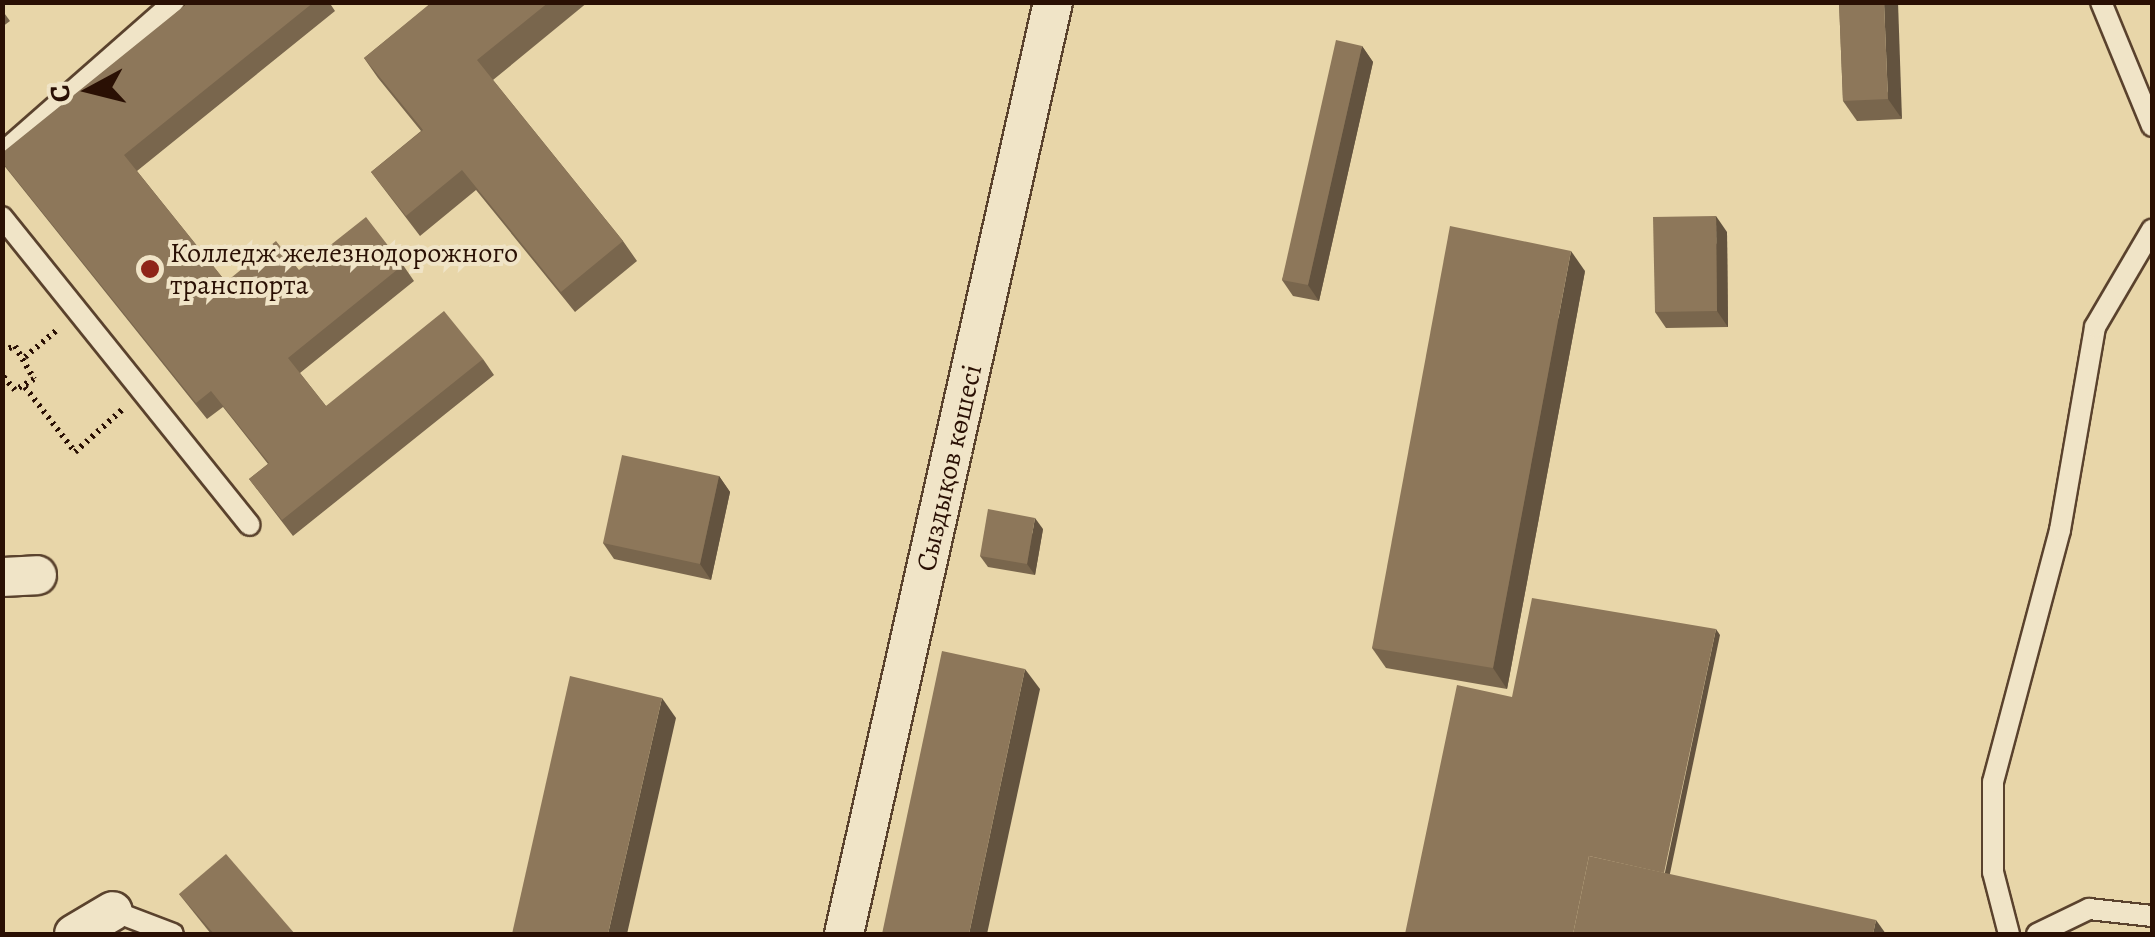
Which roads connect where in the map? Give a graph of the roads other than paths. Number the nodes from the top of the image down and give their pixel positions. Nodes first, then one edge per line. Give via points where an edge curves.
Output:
1 (174, 2) edge
2 (1053, 2) edge
3 (2100, 2) edge
4 (2152, 126) edge
5 (2, 153) edge
6 (2, 217) edge
7 (2152, 230) edge
8 (250, 525) dead end
9 (113, 911) joint
10 (2152, 916) edge
11 (74, 934) edge
12 (172, 934) edge
13 (844, 934) edge
14 (2009, 934) edge
15 (2037, 934) edge

1 - 5 lane
2 - 13 street, Сыздықов көшесі
3 - 4 lane
6 - 8 lane
7 - 14 lane via 2095,327 2060,530 1993,782 1993,872
9 - 11 street
9 - 12 lane
10 - 15 lane via 2089,910

